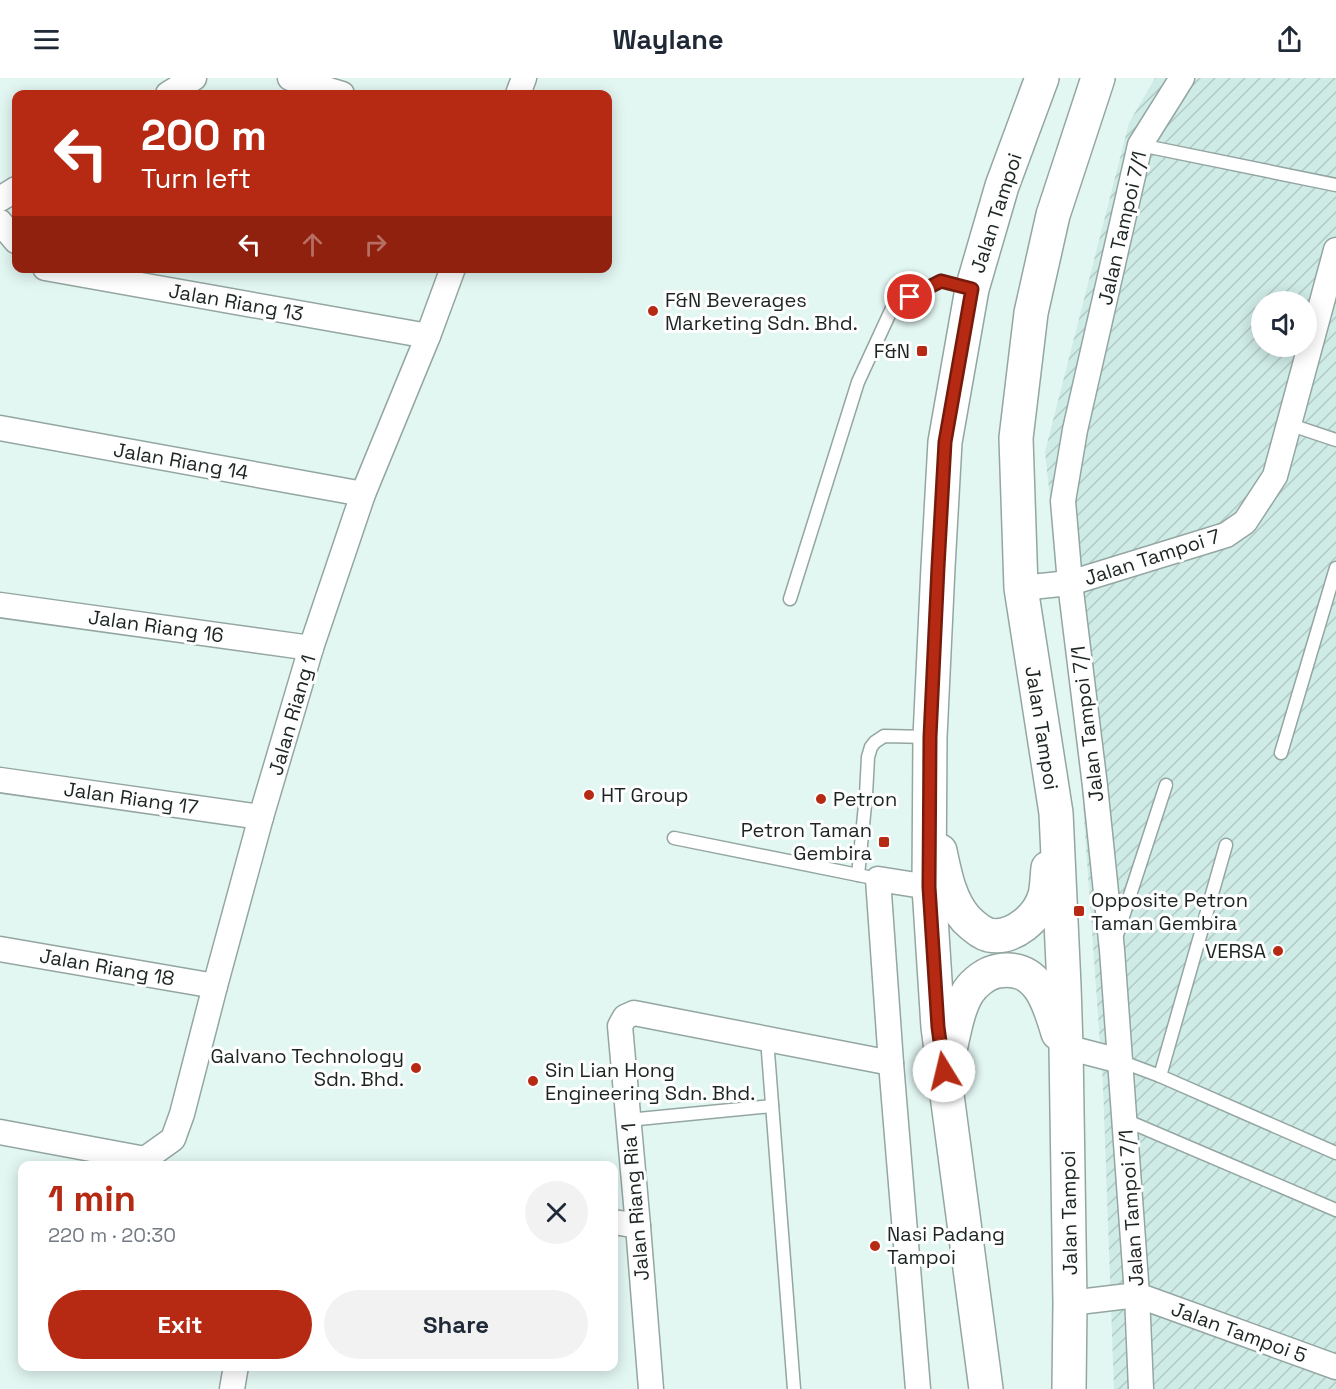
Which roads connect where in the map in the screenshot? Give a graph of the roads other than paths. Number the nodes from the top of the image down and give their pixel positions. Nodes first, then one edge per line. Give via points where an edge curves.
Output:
1 (194, 78) edge
2 (290, 78) edge
3 (1042, 78) edge
4 (1098, 78) edge
5 (1182, 78) edge
6 (174, 90) edge
7 (329, 90) edge
8 (1140, 145) junction
9 (1336, 186) edge
10 (0, 222) edge
11 (12, 236) edge
12 (1336, 250) edge
13 (73, 273) edge
14 (451, 273) edge
15 (1333, 279) edge
16 (972, 289) junction
17 (428, 336) junction
18 (1288, 424) junction
19 (0, 428) edge
20 (1336, 440) edge
21 (363, 494) junction
22 (1336, 568) edge
23 (1070, 583) junction
24 (1020, 588) junction
25 (790, 599) dead end
26 (0, 604) edge
27 (311, 648) junction
28 (930, 737) junction
29 (1281, 753) dead end
30 (0, 780) edge
31 (1166, 785) dead end
32 (930, 809) junction
33 (1056, 813) junction
34 (261, 817) junction
35 (674, 838) dead end
36 (1226, 845) dead end
37 (868, 877) junction
38 (929, 887) junction
39 (0, 949) edge
40 (1112, 950) junction
41 (215, 986) junction
42 (767, 1039) junction
43 (1066, 1056) junction
44 (1120, 1061) junction
45 (891, 1063) junction
46 (944, 1071) junction
47 (1160, 1077) junction
48 (772, 1106) junction
49 (628, 1120) junction
50 (1125, 1120) junction
51 (0, 1132) edge
52 (1336, 1153) edge
53 (1336, 1210) edge
54 (618, 1223) edge
55 (638, 1226) junction
56 (1137, 1295) junction
57 (1070, 1303) junction
58 (1336, 1367) edge
59 (235, 1371) edge
60 (232, 1389) edge
61 (651, 1389) edge
62 (794, 1389) edge
63 (918, 1389) edge
64 (986, 1389) edge
65 (1069, 1389) edge
66 (1141, 1389) edge

1 - 6 street
2 - 7 street
3 - 16 main road, Jalan Tampoi via 1002,186
4 - 24 main road, Jalan Tampoi via 1053,215 1031,313 1016,438
5 - 8 street, Jalan Tampoi 7/1
8 - 9 lane
8 - 23 street, Jalan Tampoi 7/1 via 1075,430 1063,501
10 - 11 street
12 - 15 street, Jalan Tampoi 7
13 - 17 street, Jalan Riang 13
14 - 17 street, Jalan Riang 1
15 - 18 street, Jalan Tampoi 7
16 - 25 lane via 941,281 894,304 858,382
16 - 28 main road, Jalan Tampoi via 945,442
17 - 21 street, Jalan Riang 1
18 - 20 lane
18 - 23 street, Jalan Tampoi 7 via 1275,476 1245,522 1226,535
19 - 21 street, Jalan Riang 14
21 - 27 street, Jalan Riang 1
22 - 29 lane
23 - 24 street, Jalan Tampoi 7
23 - 40 street, Jalan Tampoi 7/1
24 - 33 main road, Jalan Tampoi
26 - 27 street, Jalan Riang 16
27 - 34 street, Jalan Riang 1
28 - 32 main road, Jalan Tampoi
28 - 37 lane via 884,736 871,747 866,795
30 - 34 street, Jalan Riang 17
31 - 40 lane
32 - 33 main road via 946,882 957,906 967,920 990,935 1020,929 1034,917 1045,897
32 - 38 main road, Jalan Tampoi
33 - 43 main road, Jalan Tampoi
34 - 41 street, Jalan Riang 1
35 - 37 lane
36 - 47 lane
37 - 38 street
37 - 45 street
38 - 46 main road, Jalan Tampoi
39 - 41 street, Jalan Riang 18
40 - 44 street, Jalan Tampoi 7/1
41 - 51 street, Jalan Riang 1 via 173,1139 145,1159
42 - 45 street
42 - 48 lane
42 - 49 street, Jalan Riang Ria 1 via 634,1013 625,1017 620,1026
43 - 44 street
43 - 46 main road via 1051,1007 1041,990 1022,972 1009,969 992,972 968,992
43 - 57 main road, Jalan Tampoi
44 - 47 lane
44 - 50 street, Jalan Tampoi 7/1
45 - 63 street
46 - 64 main road, Jalan Tampoi
47 - 52 lane
48 - 49 lane
48 - 62 lane
49 - 55 street, Jalan Riang Ria 1
50 - 53 lane
50 - 56 street, Jalan Tampoi 7/1
54 - 55 street
55 - 61 street, Jalan Riang Ria 1
56 - 57 street, Jalan Tampoi 5
56 - 58 street, Jalan Tampoi 5
56 - 66 street, Jalan Tampoi 7/1
57 - 65 main road, Jalan Tampoi
59 - 60 street

